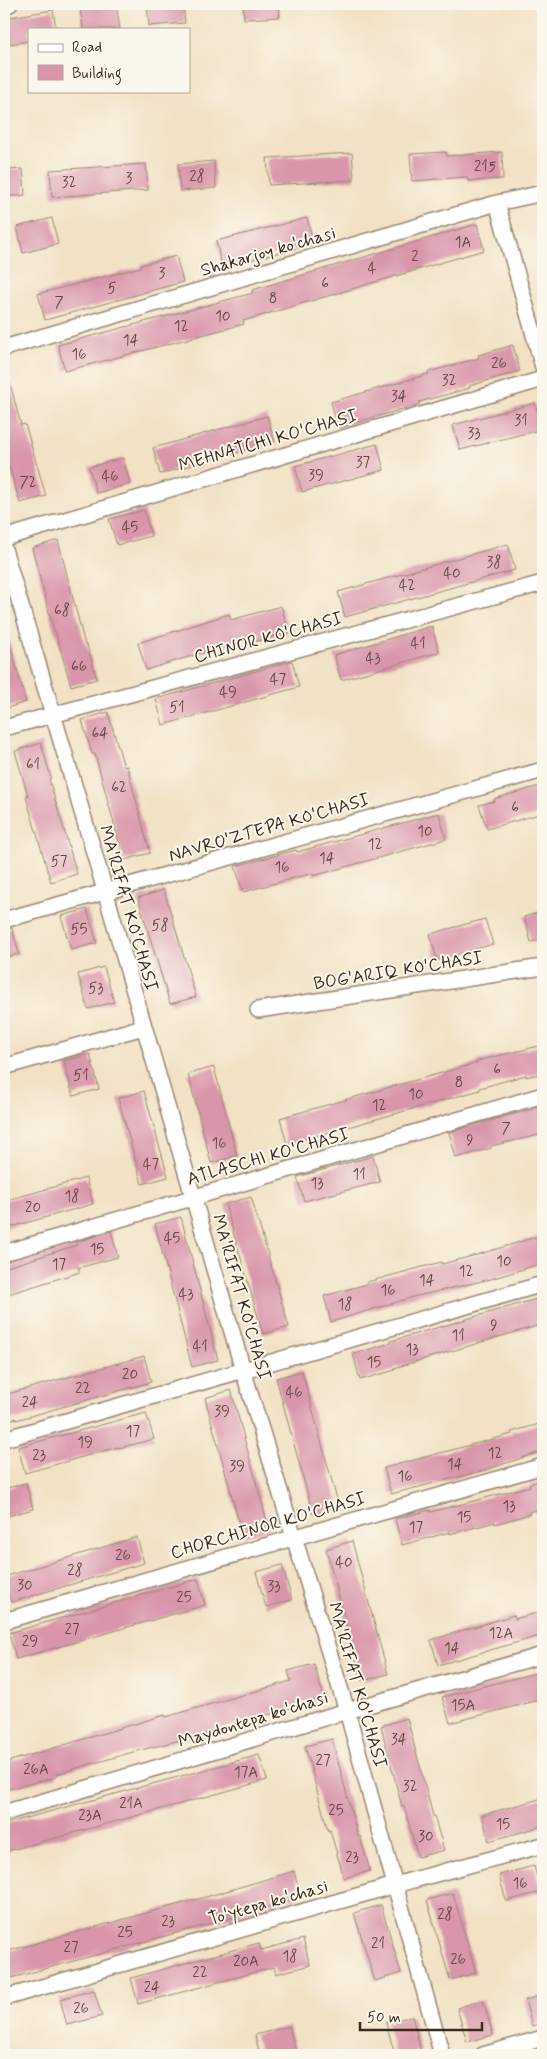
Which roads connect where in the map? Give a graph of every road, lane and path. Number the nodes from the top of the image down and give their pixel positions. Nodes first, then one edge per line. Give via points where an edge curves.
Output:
1 (10, 4) edge
2 (4, 5) edge
3 (543, 193) edge
4 (497, 202) junction
5 (4, 348) edge
6 (543, 367) edge
7 (543, 379) edge
8 (4, 538) edge
9 (4, 549) edge
10 (543, 583) edge
11 (53, 713) junction
12 (4, 728) edge
13 (543, 770) edge
14 (106, 892) junction
15 (4, 920) edge
16 (543, 968) edge
17 (258, 1010) dead end
18 (143, 1027) junction
19 (4, 1067) edge
20 (543, 1095) edge
21 (193, 1198) junction
22 (4, 1253) edge
23 (543, 1284) edge
24 (243, 1370) junction
25 (4, 1439) edge
26 (543, 1466) edge
27 (294, 1537) junction
28 (4, 1621) edge
29 (543, 1656) edge
30 (348, 1711) junction
31 (4, 1813) edge
32 (543, 1845) edge
33 (395, 1885) junction
34 (4, 1998) edge
35 (543, 2038) edge
36 (442, 2055) edge
37 (483, 2055) edge

1 - 2 street
3 - 4 street, Shakarjoy ko'chasi
4 - 5 street, Shakarjoy ko'chasi
4 - 6 street
7 - 8 street, MEHNATCHI KO'CHASI
9 - 11 street, MA'RIFAT KO'CHASI
10 - 11 street, CHINOR KO'CHASI
11 - 12 street, CHINOR KO'CHASI
11 - 14 street, MA'RIFAT KO'CHASI
13 - 14 street, NAVRO'ZTEPA KO'CHASI
14 - 15 street, NAVRO'ZTEPA KO'CHASI
14 - 18 street, MA'RIFAT KO'CHASI
16 - 17 street, BOG'ARIQ KO'CHASI
18 - 19 street
18 - 21 street, MA'RIFAT KO'CHASI
20 - 21 street, ATLASCHI KO'CHASI
21 - 22 street, ATLASCHI KO'CHASI
21 - 24 street, MA'RIFAT KO'CHASI
23 - 24 street
24 - 25 street
24 - 27 street, MA'RIFAT KO'CHASI
26 - 27 street, CHORCHINOR KO'CHASI
27 - 28 street, CHORCHINOR KO'CHASI
27 - 30 street, MA'RIFAT KO'CHASI
29 - 30 street, Maydontepa ko'chasi
30 - 31 street, Maydontepa ko'chasi
30 - 33 street, MA'RIFAT KO'CHASI
32 - 33 street, To'ytepa ko'chasi
33 - 34 street, To'ytepa ko'chasi
33 - 36 street, MA'RIFAT KO'CHASI
35 - 37 street

